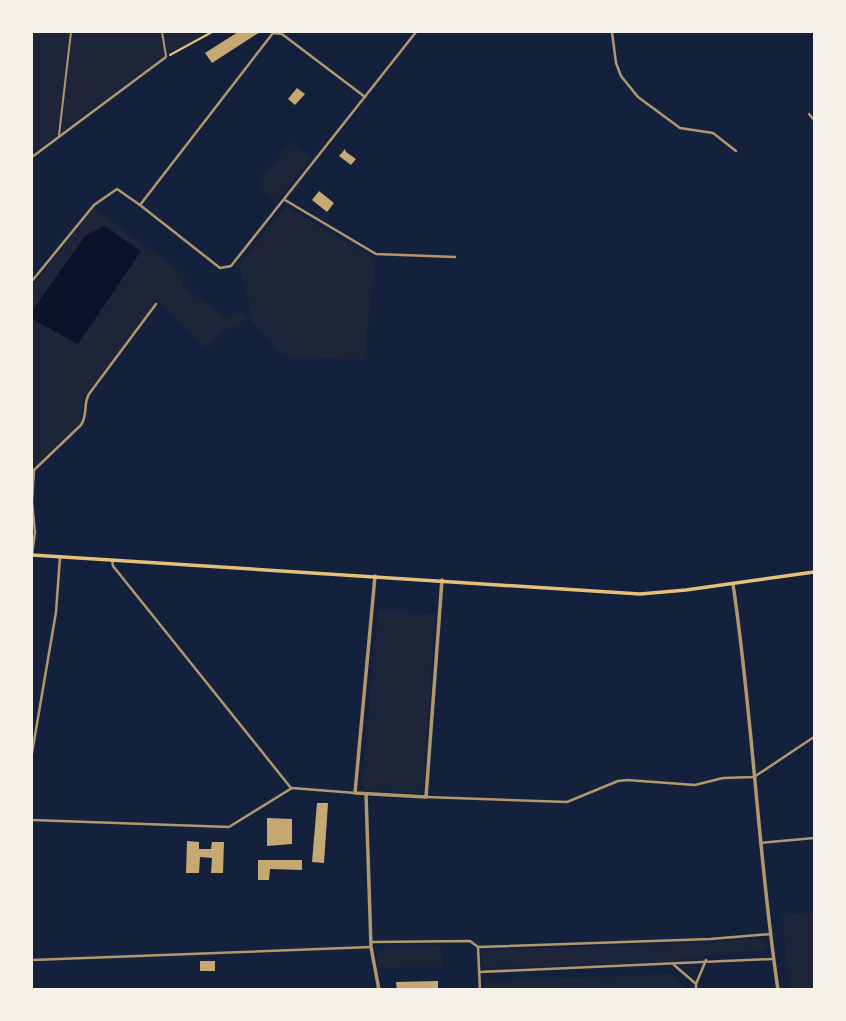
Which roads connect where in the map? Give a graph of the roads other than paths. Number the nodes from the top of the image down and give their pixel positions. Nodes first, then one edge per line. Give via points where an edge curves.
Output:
1 (71, 32) edge
2 (162, 32) edge
3 (416, 32) edge
4 (612, 32) edge
5 (166, 57) joint
6 (365, 97) junction
7 (810, 114) dead end
8 (814, 120) edge
9 (58, 139) junction
10 (736, 151) dead end
11 (32, 157) edge
12 (285, 200) junction
13 (140, 205) junction
14 (455, 257) dead end
15 (32, 281) edge
16 (156, 304) dead end
17 (32, 555) edge
18 (61, 556) junction
19 (112, 560) junction
20 (814, 572) edge
21 (375, 576) junction
22 (442, 580) junction
23 (733, 584) junction
24 (814, 737) edge
25 (32, 753) edge
26 (754, 776) junction
27 (292, 788) junction
28 (355, 793) junction
29 (366, 794) junction
30 (426, 797) junction
31 (32, 820) edge
32 (814, 838) edge
33 (760, 843) junction
34 (771, 934) junction
35 (371, 945) junction
36 (478, 947) junction
37 (774, 959) junction
38 (32, 960) edge
39 (706, 961) junction
40 (674, 965) junction
41 (479, 972) junction
42 (696, 984) junction
43 (379, 989) edge
44 (480, 989) edge
45 (696, 989) edge
46 (778, 989) edge

1 - 9 lane
2 - 5 lane
3 - 6 street
4 - 10 street via 621,76 638,97 680,128 713,133
5 - 9 street
6 - 12 street
6 - 13 street via 282,34 273,33
7 - 8 street
9 - 11 street
12 - 13 street via 225,269
12 - 14 street via 376,254
13 - 15 street via 117,189 93,206
16 - 17 street via 89,394 81,425 34,471
17 - 18 main road
18 - 19 main road
18 - 25 street
19 - 21 main road
19 - 27 street
20 - 23 main road
21 - 22 main road
21 - 28 street
22 - 23 main road via 639,594
22 - 30 street
23 - 26 street
24 - 26 street
26 - 30 street via 695,785 627,780 567,802
26 - 33 street
27 - 28 street
27 - 31 street via 229,827
28 - 29 street
29 - 30 street
29 - 35 street
32 - 33 street
33 - 34 street
34 - 36 street
34 - 37 street
35 - 36 street via 470,941
35 - 38 street
35 - 43 street
36 - 41 street
37 - 39 street
37 - 46 street
39 - 40 street
39 - 42 street
40 - 41 street
40 - 42 street
41 - 44 street
42 - 45 street

